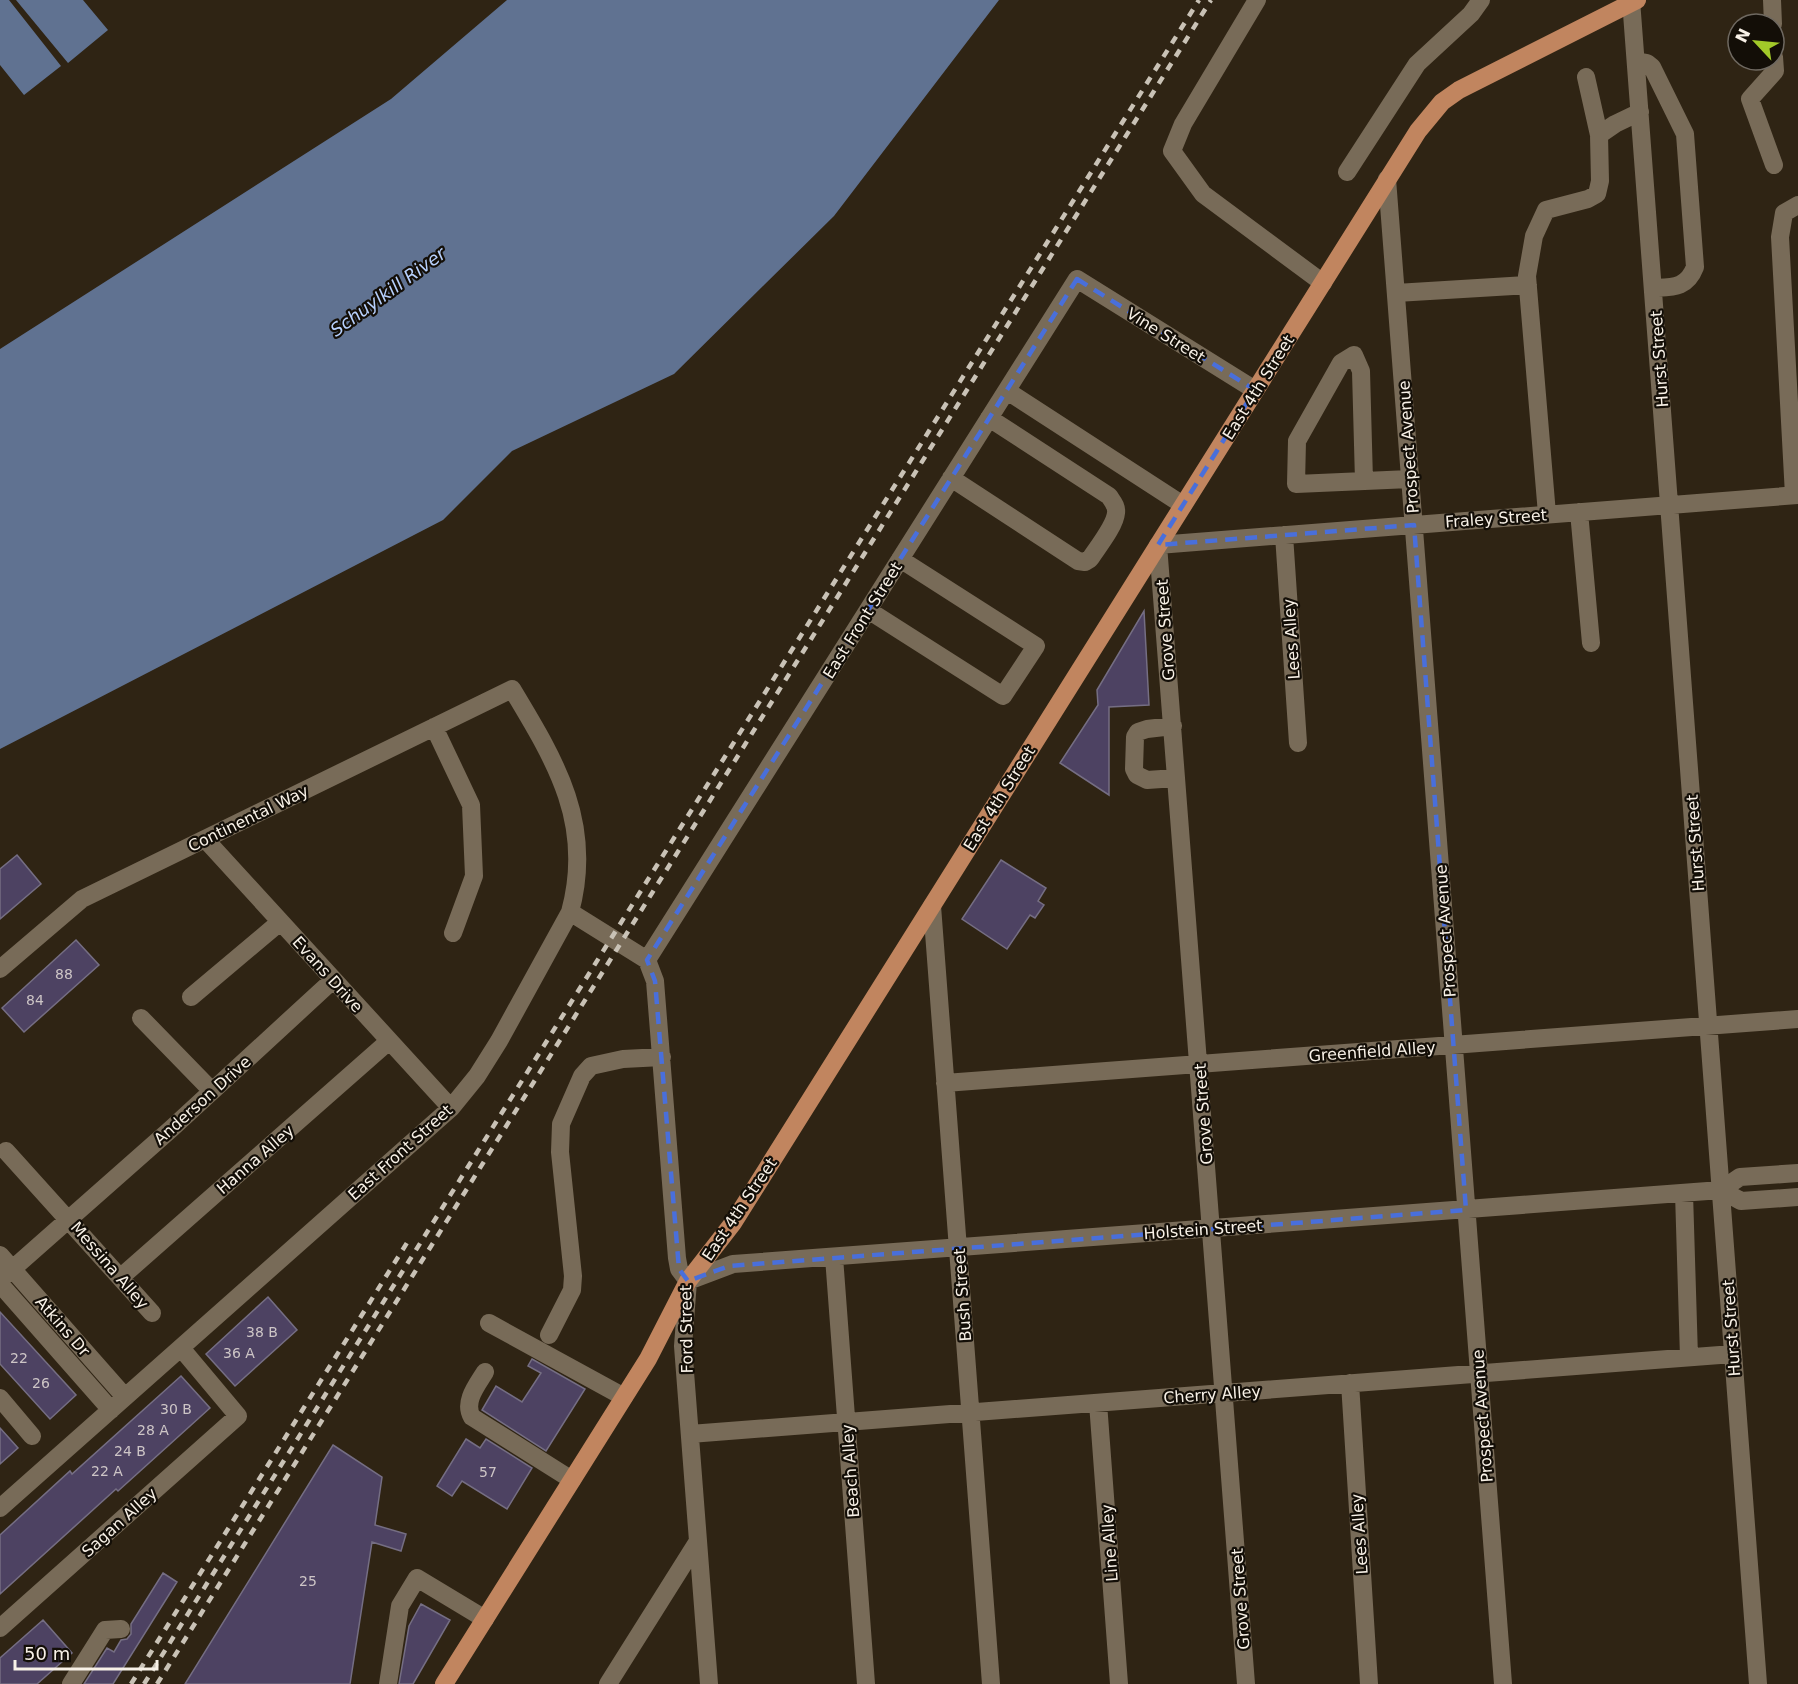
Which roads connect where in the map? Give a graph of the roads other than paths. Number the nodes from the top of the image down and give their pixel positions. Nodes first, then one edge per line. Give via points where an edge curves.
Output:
1 (1257, 0) edge
2 (1481, 0) edge
3 (1633, 1) edge
4 (1636, 61) junction
5 (1774, 72) edge
6 (1586, 77) dead end
7 (1640, 112) junction
8 (1599, 135) junction
9 (1774, 165) dead end
10 (1347, 172) dead end
11 (1387, 179) junction
12 (1798, 205) edge
13 (1077, 279) joint
14 (1323, 283) junction
15 (1528, 285) junction
16 (1654, 288) junction
17 (1396, 293) junction
18 (1007, 390) junction
19 (1255, 390) junction
20 (1794, 396) edge
21 (989, 418) junction
22 (951, 478) junction
23 (1410, 479) junction
24 (1364, 481) junction
25 (1796, 495) edge
26 (1183, 505) junction
27 (1670, 505) junction
28 (1579, 512) junction
29 (1546, 514) junction
30 (1414, 525) junction
31 (1284, 535) junction
32 (1158, 545) junction
33 (900, 559) junction
34 (868, 610) junction
35 (1591, 643) dead end
36 (512, 689) joint
37 (1173, 726) junction
38 (434, 727) junction
39 (1298, 743) dead end
40 (1176, 778) junction
41 (205, 839) junction
42 (932, 906) junction
43 (570, 912) junction
44 (280, 921) junction
45 (453, 933) dead end
46 (647, 960) junction
47 (0, 969) edge
48 (333, 980) junction
49 (191, 997) dead end
50 (141, 1018) dead end
51 (1798, 1020) edge
52 (1709, 1026) junction
53 (389, 1041) junction
54 (1454, 1045) junction
55 (662, 1057) junction
56 (1199, 1064) junction
57 (945, 1083) junction
58 (212, 1091) junction
59 (451, 1108) junction
60 (6, 1151) dead end
61 (1798, 1173) edge
62 (1721, 1190) junction
63 (1684, 1193) junction
64 (1798, 1197) edge
65 (1466, 1209) junction
66 (69, 1218) junction
67 (1212, 1228) junction
68 (958, 1248) junction
69 (0, 1255) edge
70 (834, 1257) junction
71 (121, 1277) junction
72 (4, 1278) edge
73 (688, 1281) junction
74 (152, 1313) dead end
75 (489, 1323) dead end
76 (549, 1335) dead end
77 (181, 1348) junction
78 (1733, 1354) junction
79 (1689, 1357) junction
80 (485, 1372) dead end
81 (1479, 1373) junction
82 (1350, 1383) junction
83 (1224, 1393) junction
84 (125, 1397) junction
85 (624, 1397) junction
86 (0, 1398) edge
87 (1098, 1403) junction
88 (111, 1410) junction
89 (970, 1412) junction
90 (846, 1422) junction
91 (690, 1434) junction
92 (32, 1436) dead end
93 (572, 1480) junction
94 (0, 1508) edge
95 (698, 1541) junction
96 (484, 1619) junction
97 (0, 1628) edge
98 (121, 1629) dead end
99 (71, 1684) edge
100 (388, 1684) edge
101 (444, 1684) edge
102 (608, 1684) edge
103 (710, 1684) edge
104 (866, 1684) edge
105 (992, 1684) edge
106 (1119, 1684) edge
107 (1246, 1684) edge
108 (1369, 1684) edge
109 (1503, 1684) edge
110 (1758, 1684) edge

1 - 14 street via 1183,124 1172,151 1203,194
2 - 10 street via 1418,64
3 - 4 street, Hurst Street
3 - 11 main road, East 4th Street via 1450,96 1429,115
4 - 7 street, Hurst Street
4 - 16 street via 1652,67 1685,134 1695,267 1686,283
5 - 9 street via 1750,99
6 - 8 street
7 - 8 street
7 - 16 street, Hurst Street
8 - 15 street via 1597,194 1546,210 1534,236
11 - 14 main road, East 4th Street
11 - 17 street, Prospect Avenue
12 - 20 street via 1784,213 1780,237
13 - 18 street, East Front Street
13 - 19 street, Vine Street
14 - 19 main road, East 4th Street
15 - 17 street
15 - 29 street
16 - 27 street, Hurst Street
17 - 23 street, Prospect Avenue
18 - 21 street, East Front Street
18 - 26 street
19 - 26 main road, East 4th Street
20 - 25 street
21 - 22 street, East Front Street
21 - 22 street via 1109,496 1116,505 1114,522 1090,559 1078,561
22 - 33 street, East Front Street
23 - 24 street
23 - 30 street, Prospect Avenue
24 - 24 street via 1296,484 1297,441 1341,363 1354,355 1361,371
25 - 27 street, Fraley Street
26 - 32 main road, East 4th Street
27 - 28 street, Fraley Street
27 - 52 street, Hurst Street
28 - 29 street, Fraley Street
28 - 35 street
29 - 30 street, Fraley Street
30 - 31 street, Fraley Street
30 - 54 street, Prospect Avenue
31 - 32 street, Fraley Street
31 - 39 street, Lees Alley
32 - 37 street, Grove Street
32 - 42 main road, East 4th Street
33 - 34 street, East Front Street
33 - 34 street via 1036,646 1003,696
34 - 46 street, East Front Street
36 - 38 street, Continental Way
36 - 43 street, East Front Street via 545,743 574,815 577,866
37 - 40 street, Grove Street
37 - 40 street via 1138,732 1134,769 1147,780
38 - 41 street, Continental Way
38 - 45 street via 471,805 474,876
40 - 56 street, Grove Street
41 - 44 street, Evans Drive
41 - 47 street, Continental Way via 82,899
42 - 57 street, Bush Street
42 - 73 main road, East 4th Street via 733,1223
43 - 46 street
43 - 59 street, East Front Street via 499,1041
44 - 48 street, Evans Drive
44 - 49 street
46 - 55 street, Ford Street via 656,981
48 - 53 street, Evans Drive
48 - 58 street, Anderson Drive
50 - 58 street
51 - 52 street, Greenfield Alley
52 - 54 street, Greenfield Alley
52 - 62 street, Hurst Street
53 - 59 street, Evans Drive
53 - 71 street, Hanna Alley
54 - 56 street, Greenfield Alley
54 - 65 street, Prospect Avenue
55 - 73 street, Ford Street via 677,1258
55 - 76 street via 591,1066 582,1076 561,1124 560,1152 573,1276 572,1290
56 - 57 street, Greenfield Alley
56 - 67 street, Grove Street
57 - 68 street, Bush Street
58 - 66 street, Anderson Drive
59 - 77 street, East Front Street
60 - 66 street, Messina Alley
61 - 62 street, Holstein Street via 1740,1177
62 - 63 street, Holstein Street
62 - 64 street, Holstein Street via 1741,1201
62 - 78 street, Hurst Street
63 - 65 street, Holstein Street
63 - 79 street
65 - 67 street, Holstein Street
65 - 81 street, Prospect Avenue
66 - 71 street, Messina Alley
66 - 72 street, Anderson Drive
67 - 68 street, Holstein Street
67 - 83 street, Grove Street
68 - 70 street, Holstein Street
68 - 89 street, Bush Street
69 - 72 street, Atkins Dr
70 - 73 street, Holstein Street via 733,1264
70 - 90 street, Beach Alley
71 - 74 street, Messina Alley
72 - 84 street, Atkins Dr
72 - 88 street, Atkins Dr
73 - 85 main road, East 4th Street
73 - 91 street, Ford Street via 683,1346
75 - 85 street
77 - 84 street, East Front Street
77 - 97 street, Sagan Alley via 238,1416
78 - 79 street, Cherry Alley
78 - 110 street, Hurst Street
79 - 81 street, Cherry Alley
80 - 93 street via 469,1402 472,1417
81 - 82 street, Cherry Alley
81 - 109 street, Prospect Avenue
82 - 83 street, Cherry Alley
82 - 108 street, Lees Alley
83 - 87 street, Cherry Alley
83 - 107 street, Grove Street
84 - 88 street, East Front Street
85 - 93 main road, East 4th Street
86 - 92 street
87 - 89 street, Cherry Alley
87 - 106 street, Line Alley
88 - 94 street, East Front Street
89 - 90 street, Cherry Alley
89 - 105 street, Bush Street
90 - 91 street, Cherry Alley
90 - 104 street, Beach Alley
91 - 95 street, Ford Street
93 - 96 main road, East 4th Street
95 - 102 street
95 - 103 street, Ford Street
96 - 100 street via 417,1578 400,1606
96 - 101 main road, East 4th Street
98 - 99 street via 105,1630

